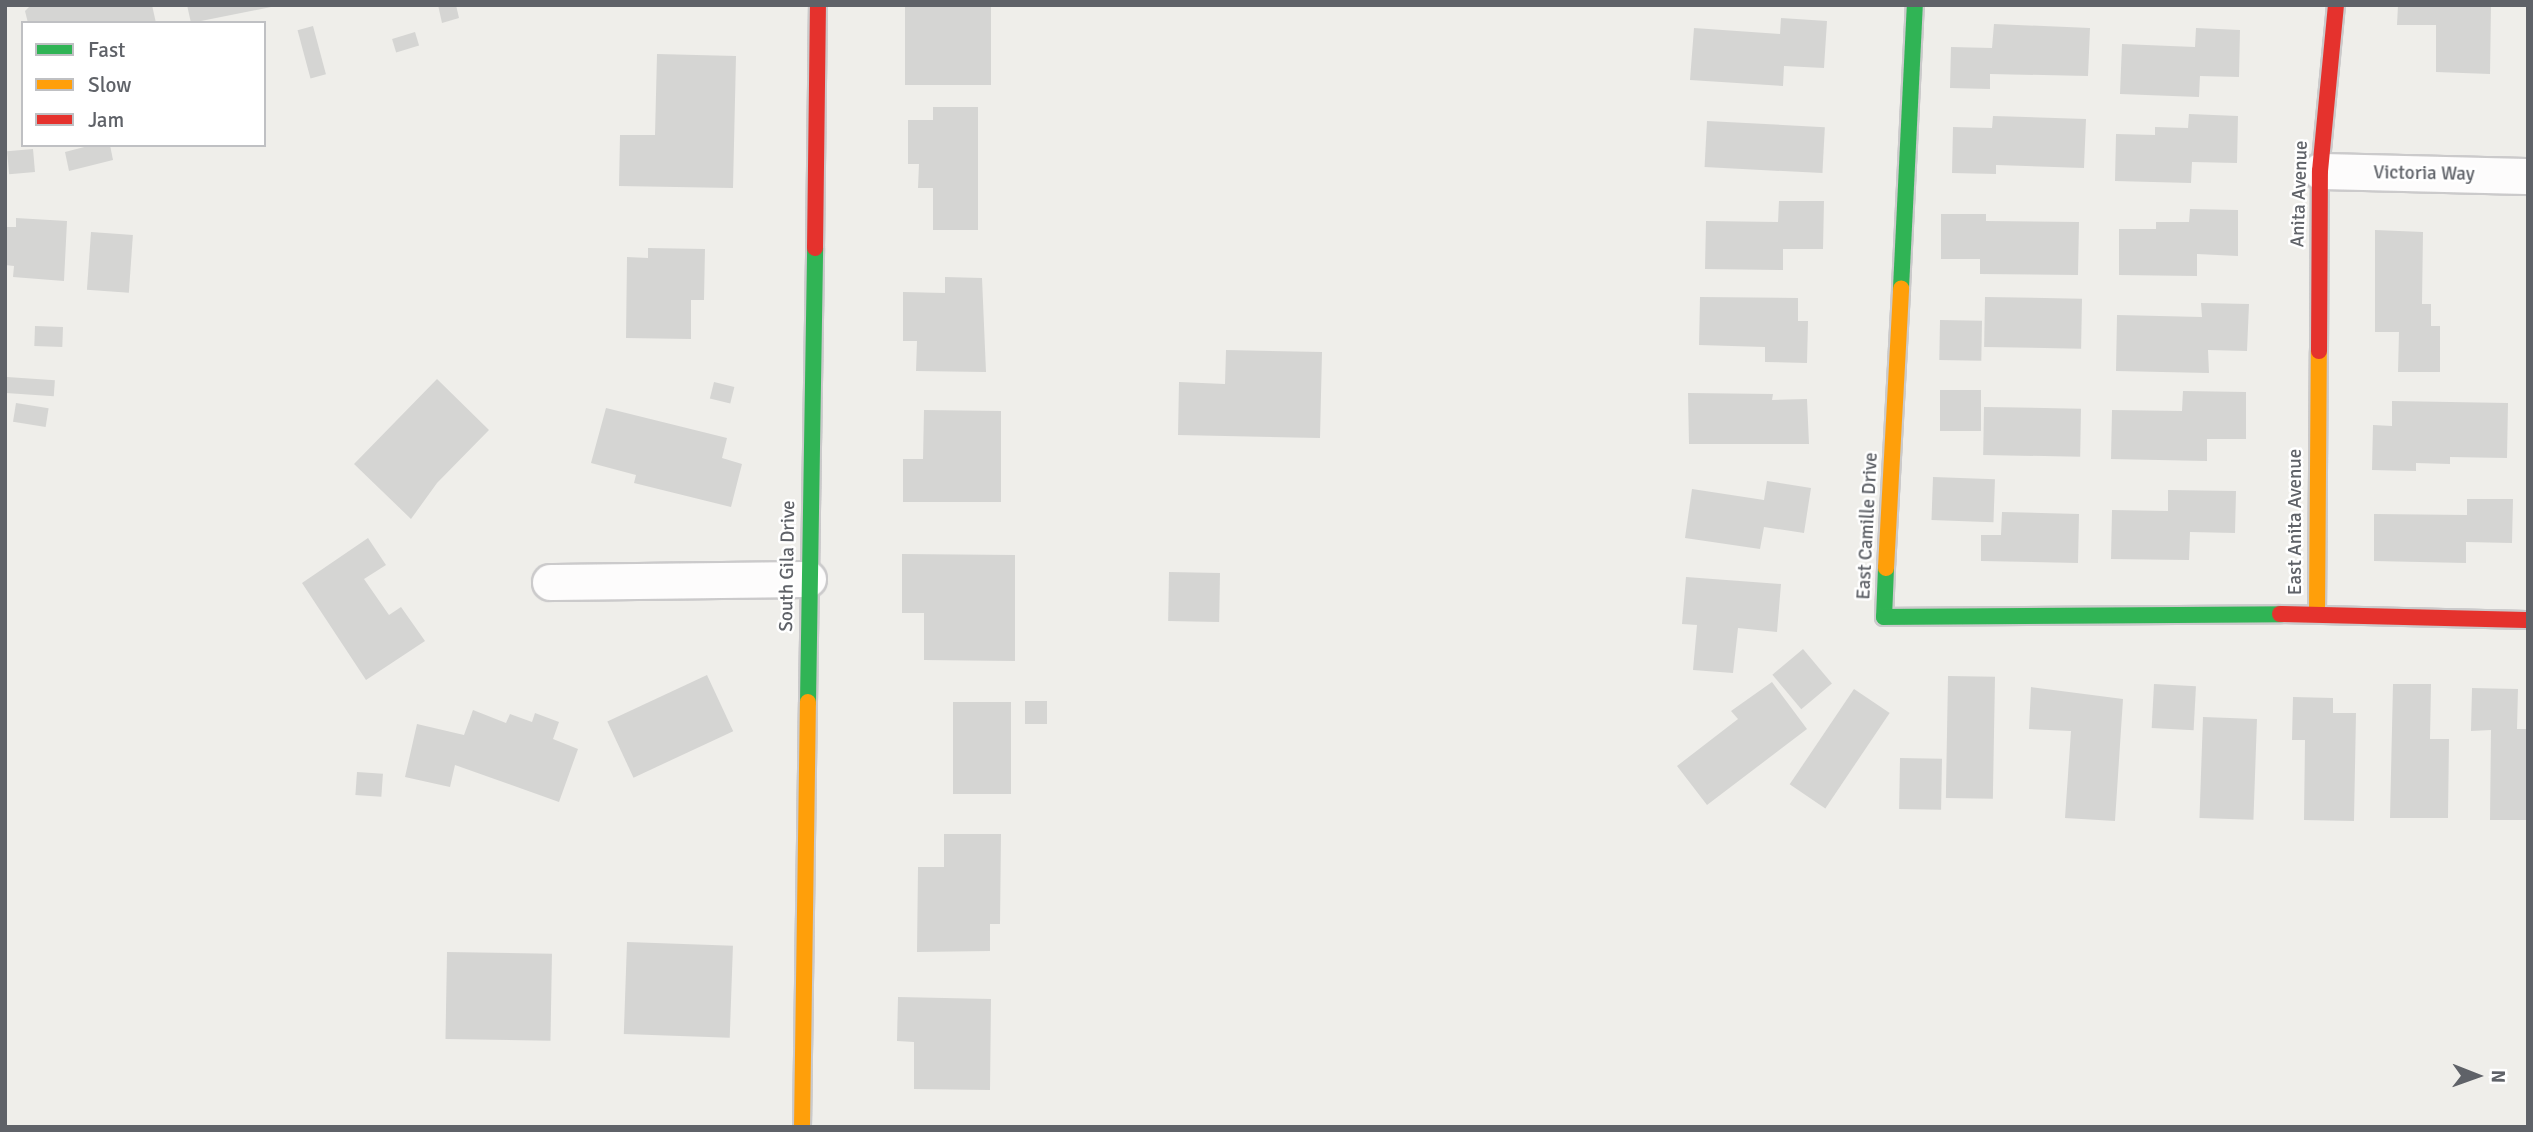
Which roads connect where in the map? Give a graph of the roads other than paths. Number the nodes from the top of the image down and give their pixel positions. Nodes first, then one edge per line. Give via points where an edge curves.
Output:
1 (818, 5) edge
2 (1914, 5) edge
3 (2336, 5) edge
4 (2320, 172) junction
5 (2528, 176) edge
6 (2316, 386) joint
7 (808, 579) junction
8 (550, 582) dead end
9 (2316, 614) junction
10 (2528, 620) edge
11 (802, 1127) edge

1 - 7 street, South Gila Drive
2 - 9 street, East Camille Drive via 1884,617
3 - 4 street, Anita Avenue
4 - 5 street, Victoria Way
4 - 6 street, Anita Avenue
6 - 9 street, East Anita Avenue
7 - 8 street
7 - 11 street, South Gila Drive
9 - 10 street, East Anita Avenue

